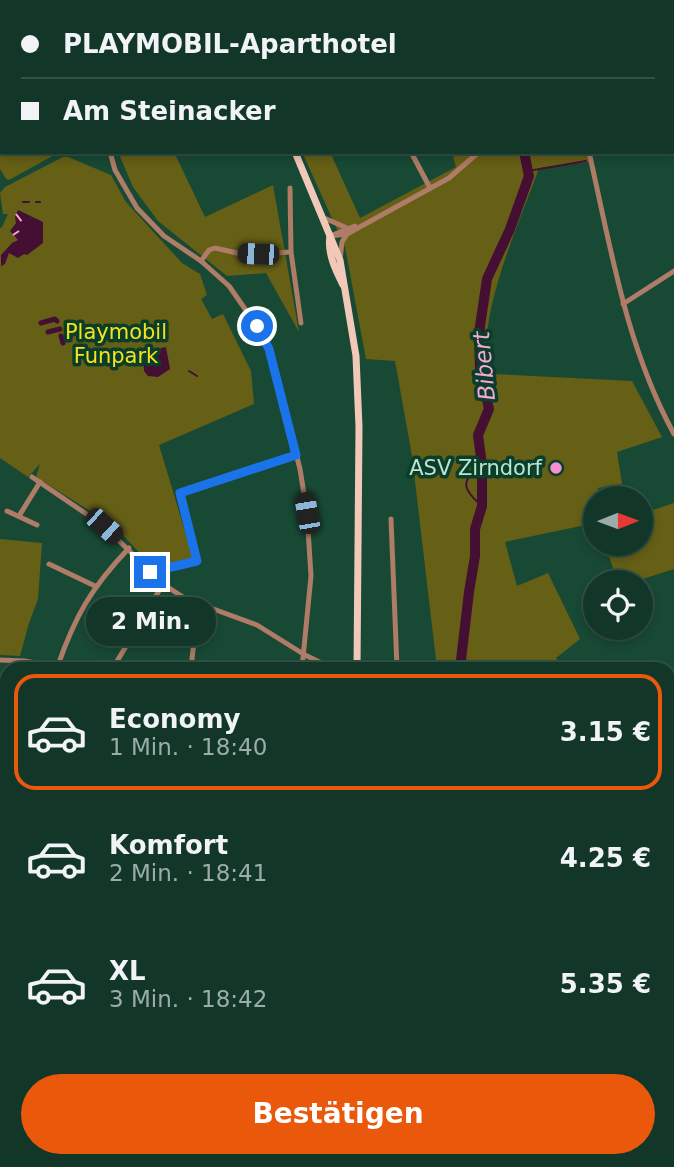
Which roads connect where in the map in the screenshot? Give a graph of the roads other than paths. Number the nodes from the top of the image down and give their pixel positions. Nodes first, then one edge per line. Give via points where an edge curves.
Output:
1 (111, 154) edge
2 (296, 154) edge
3 (412, 154) edge
4 (477, 154) edge
5 (589, 154) edge
6 (290, 188) dead end
7 (430, 188) junction
8 (324, 218) junction
9 (347, 231) junction
10 (330, 236) junction
11 (291, 253) junction
12 (340, 260) junction
13 (201, 261) junction
14 (674, 271) edge
15 (344, 286) junction
16 (623, 304) junction
17 (301, 323) dead end
18 (674, 434) edge
19 (296, 455) junction
20 (32, 477) dead end
21 (40, 482) junction
22 (7, 511) dead end
23 (19, 516) junction
24 (391, 519) dead end
25 (37, 525) dead end
26 (129, 548) junction
27 (49, 564) dead end
28 (150, 572) junction
29 (163, 584) junction
30 (94, 586) junction
31 (198, 605) junction
32 (304, 655) junction
33 (0, 660) edge
34 (29, 662) edge
35 (59, 662) edge
36 (117, 662) edge
37 (192, 662) edge
38 (303, 662) edge
39 (319, 662) edge
40 (358, 662) edge
41 (397, 662) edge

1 - 13 street via 137,208 164,236
2 - 8 main road
3 - 7 street
4 - 7 street
5 - 16 street
6 - 11 street
7 - 9 street
8 - 9 street
8 - 10 main road
9 - 10 street
9 - 12 street
10 - 12 main road
10 - 15 main road via 328,245
11 - 13 street via 237,253 215,248
11 - 17 street
12 - 15 main road
13 - 19 street via 229,286 269,349
14 - 16 street
15 - 40 main road via 359,393
16 - 18 street via 646,377
19 - 28 street via 180,493 197,561
19 - 32 street via 307,513 310,564
20 - 21 street
21 - 23 street
21 - 26 street
22 - 23 street
23 - 25 street
24 - 41 street
26 - 28 street
26 - 30 street
27 - 30 street
28 - 29 street
29 - 31 street
29 - 36 street
30 - 35 street
31 - 32 street via 257,625
31 - 37 street
32 - 38 street
32 - 39 street
33 - 34 street

